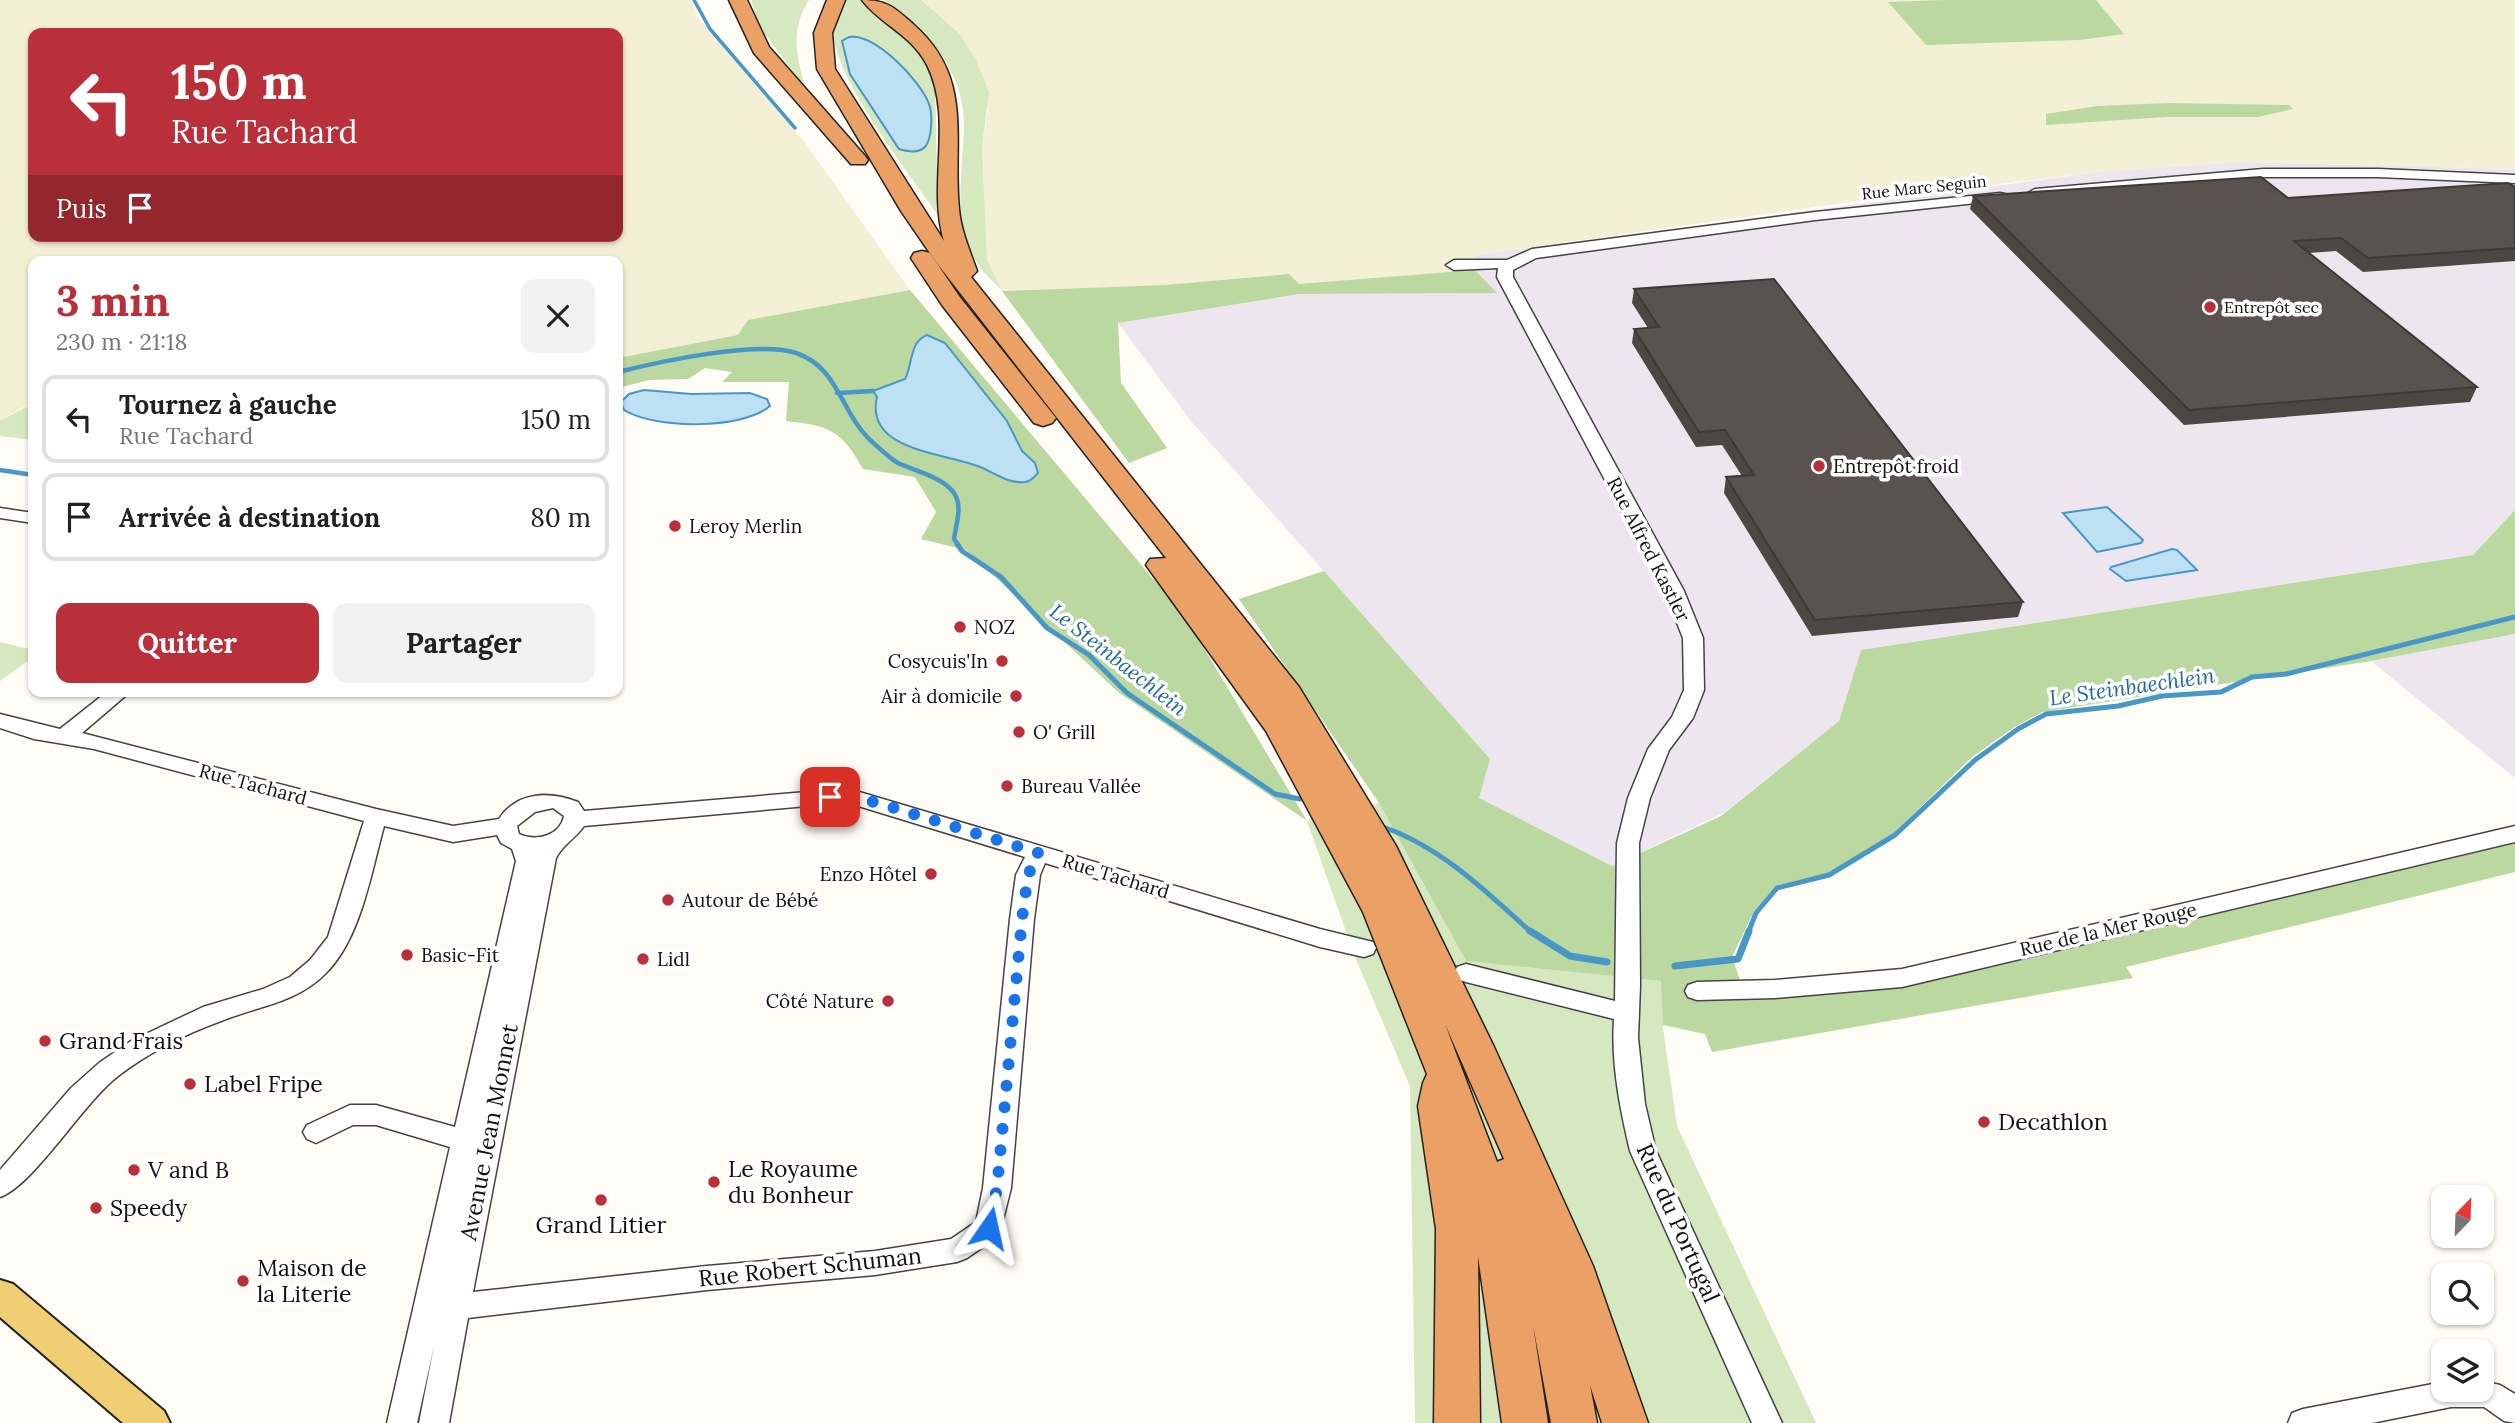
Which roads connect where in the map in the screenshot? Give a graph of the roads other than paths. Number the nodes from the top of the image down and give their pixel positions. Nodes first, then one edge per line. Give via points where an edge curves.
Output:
1 (738, 0) edge
2 (820, 0) edge
3 (836, 0) edge
4 (871, 0) edge
5 (858, 160) junction
6 (2515, 179) edge
7 (1454, 265) dead end
8 (1509, 265) junction
9 (976, 295) junction
10 (0, 513) edge
11 (28, 517) edge
12 (114, 697) edge
13 (0, 721) edge
14 (64, 737) junction
15 (376, 817) junction
16 (577, 819) junction
17 (2515, 834) edge
18 (515, 836) junction
19 (552, 843) junction
20 (1039, 853) junction
21 (1364, 948) dead end
22 (1466, 974) dead end
23 (1697, 991) dead end
24 (1626, 1013) junction
25 (1460, 1059) junction
26 (316, 1132) dead end
27 (476, 1136) junction
28 (0, 1186) edge
29 (0, 1295) edge
30 (454, 1307) junction
31 (2515, 1411) edge
32 (151, 1423) edge
33 (402, 1423) edge
34 (433, 1423) edge
35 (1457, 1423) edge
36 (1525, 1423) edge
37 (1574, 1423) edge
38 (1625, 1423) edge
39 (1767, 1423) edge
40 (2303, 1423) edge

1 - 5 highway via 761,49
2 - 5 highway via 808,26 811,71
3 - 9 highway via 824,21 821,45 826,69 912,211
4 - 9 highway via 905,27 939,69 949,100 948,212
5 - 25 highway via 950,300 1173,581 1280,728
6 - 8 street, Rue Marc Seguin via 2364,172 2175,178 1788,220 1532,254
7 - 8 street
8 - 24 street, Rue Alfred Kastler via 1506,277 1674,592 1693,638 1694,690 1682,718 1659,749 1639,798 1628,843
9 - 25 highway via 1288,694 1379,846
10 - 11 street
12 - 14 street
13 - 14 street, Rue Tachard
14 - 15 street, Rue Tachard
15 - 18 street, Rue Tachard via 453,834
15 - 28 street via 339,940 319,966 299,983 212,1014 129,1055 80,1094
16 - 18 street via 571,807 546,801 517,812
16 - 19 street via 569,832
16 - 20 street, Rue Tachard via 856,798
17 - 23 street, Rue de la Mer Rouge via 1902,978
18 - 19 street, Rue Tachard
18 - 27 street, Avenue Jean Monnet via 527,861
19 - 27 street, Avenue Jean Monnet
20 - 21 street, Rue Tachard
20 - 30 street, Rue Robert Schuman via 1028,875 1022,919 997,1188 989,1228 957,1250 875,1263
22 - 24 street
24 - 39 street, Rue du Portugal via 1632,1104 1643,1152
25 - 35 highway via 1438,1106 1457,1229
25 - 36 highway via 1476,1157 1504,1276
25 - 37 highway via 1541,1268 1565,1362
25 - 38 highway via 1572,1266
26 - 27 street via 350,1115 376,1115 457,1138
27 - 30 street, Avenue Jean Monnet
27 - 33 street, Avenue Jean Monnet
29 - 32 main road
30 - 34 street, Avenue Jean Monnet
31 - 40 street via 2489,1394 2451,1394

